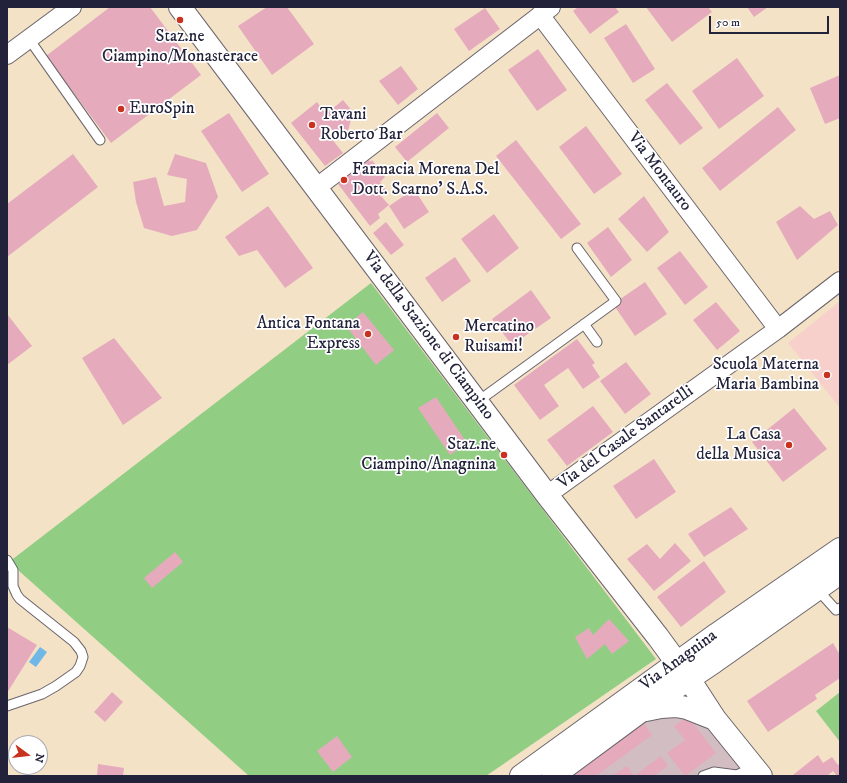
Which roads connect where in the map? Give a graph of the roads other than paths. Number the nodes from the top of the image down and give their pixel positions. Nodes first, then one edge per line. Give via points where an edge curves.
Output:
1 (72, 7) edge
2 (180, 7) edge
3 (547, 9) edge
4 (15, 45) edge
5 (100, 140) dead end
6 (316, 188) junction
7 (577, 248) dead end
8 (840, 281) edge
9 (584, 324) junction
10 (778, 329) junction
11 (597, 342) dead end
12 (477, 402) junction
13 (547, 495) junction
14 (840, 549) edge
15 (7, 560) edge
16 (840, 573) edge
17 (817, 589) junction
18 (840, 608) edge
19 (714, 662) junction
20 (683, 671) junction
21 (7, 706) edge
22 (641, 711) junction
23 (715, 719) junction
24 (757, 772) edge
25 (521, 776) edge
26 (554, 776) edge
27 (703, 776) edge

1 - 4 street
2 - 6 main road, Via della Stazione di Ciampino
3 - 6 street
3 - 10 street, Via Montauro
4 - 5 lane
6 - 12 main road, Via della Stazione di Ciampino
7 - 9 lane via 616,301
8 - 10 street, Via del Casale Santarelli
9 - 11 lane
9 - 12 lane
10 - 13 street, Via del Casale Santarelli
12 - 13 main road, Via della Stazione di Ciampino
13 - 20 main road, Via della Stazione di Ciampino
14 - 20 main road, Via Anagnina
15 - 21 lane via 13,570 13,586 20,599 74,642 83,656 76,672 59,684 42,694
16 - 17 main road, Via Anagnina
17 - 18 lane via 836,610
17 - 19 main road, Via Anagnina
19 - 20 main road, Via Anagnina
19 - 23 main road via 712,702
20 - 22 main road, Via Anagnina
20 - 23 main road, Via della Stazione di Ciampino
20 - 25 main road, Via Anagnina
22 - 23 main road via 676,706
22 - 26 main road, Via Anagnina
23 - 24 main road, Via della Stazione di Ciampino
24 - 27 lane via 737,775 714,772

